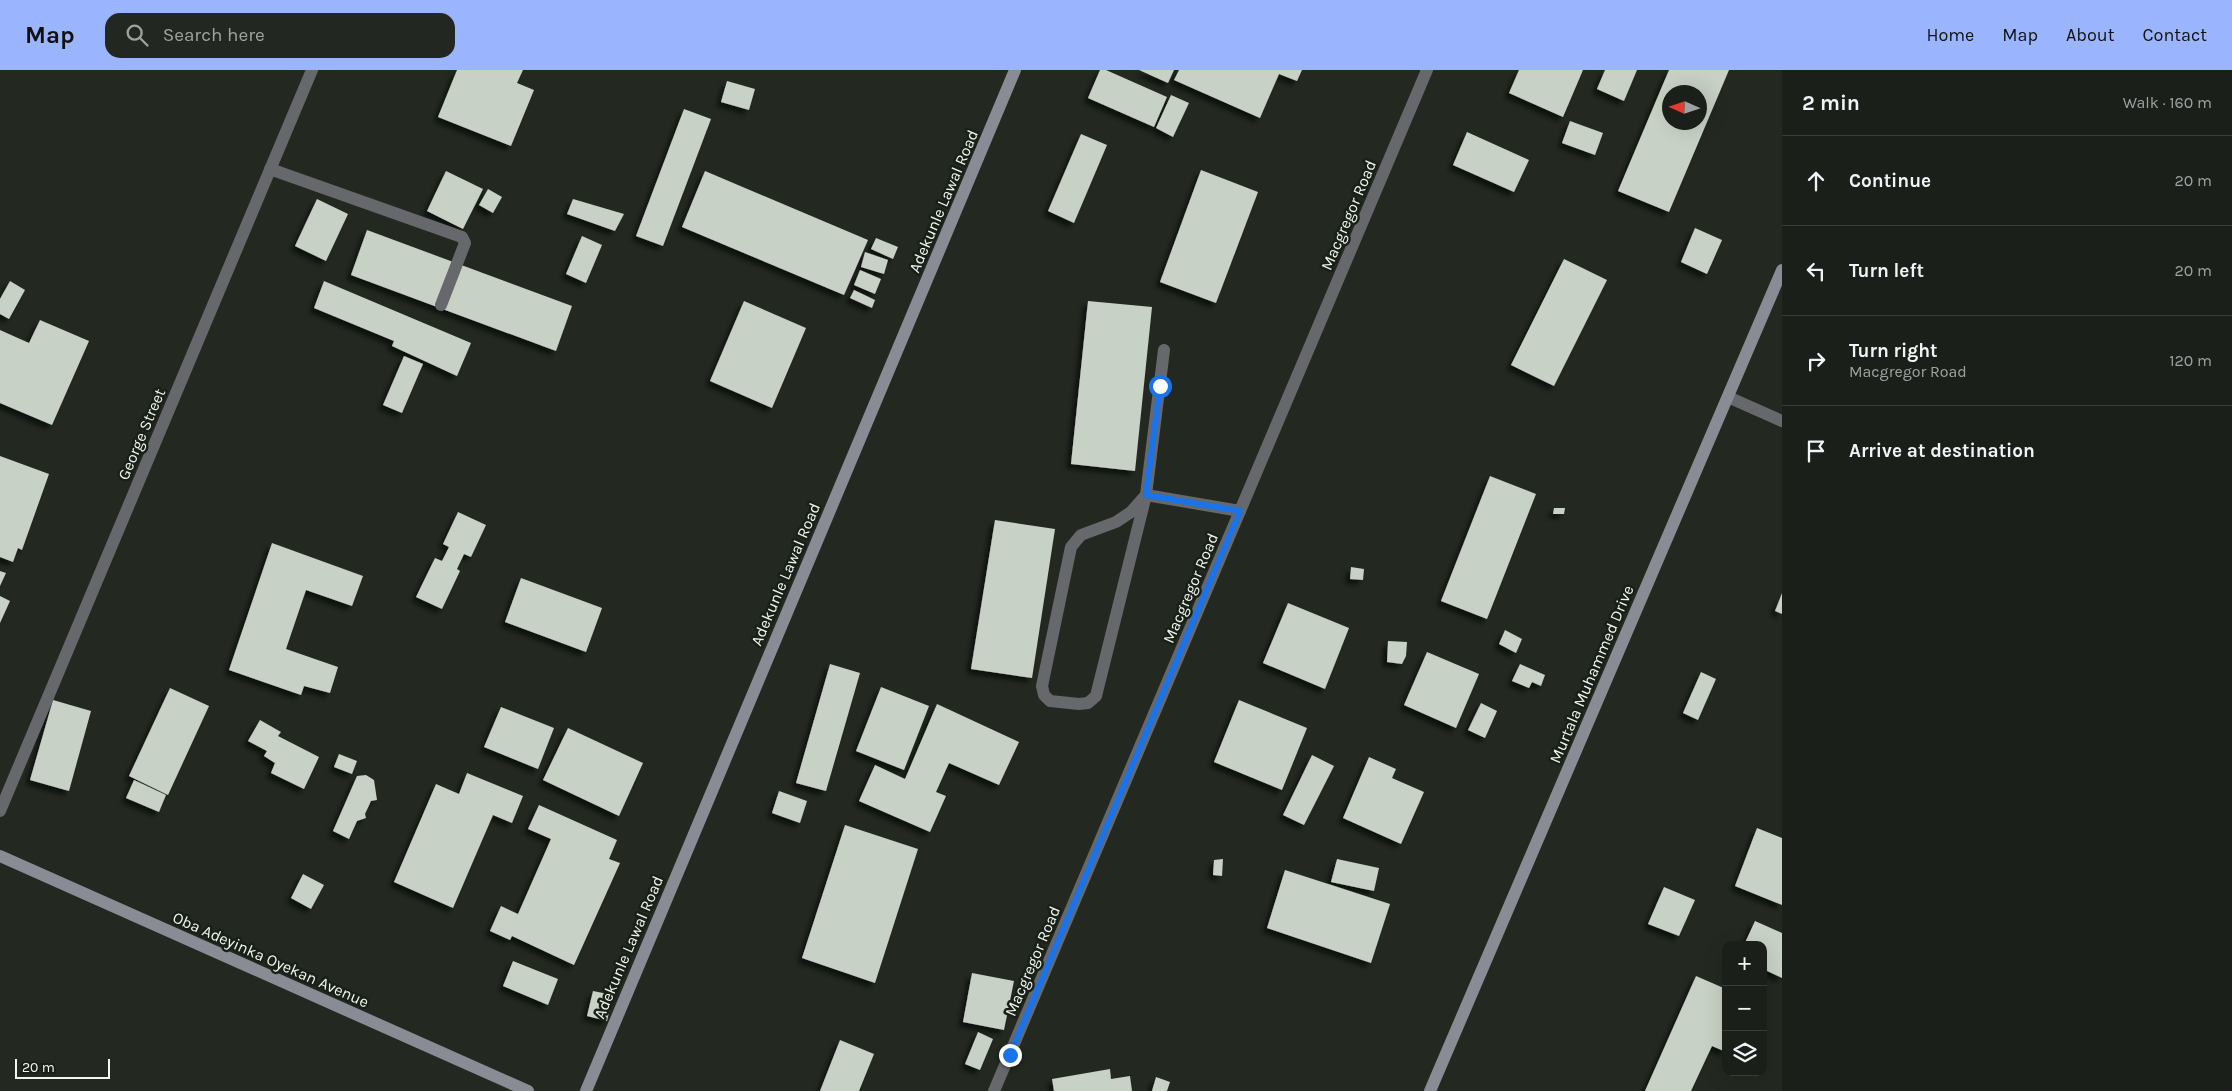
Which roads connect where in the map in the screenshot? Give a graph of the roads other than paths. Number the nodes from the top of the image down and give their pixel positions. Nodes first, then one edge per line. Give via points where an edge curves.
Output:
1 (312, 70) edge
2 (1015, 70) edge
3 (1427, 70) edge
4 (270, 169) junction
5 (1782, 270) edge
6 (442, 305) dead end
7 (1164, 350) dead end
8 (1728, 397) junction
9 (1782, 421) edge
10 (1146, 495) junction
11 (1240, 511) junction
12 (0, 811) edge
13 (0, 856) edge
14 (528, 1091) edge
15 (586, 1091) edge
16 (994, 1091) edge
17 (1430, 1091) edge

1 - 4 street, George Street
2 - 15 main road, Adekunle Lawal Road
3 - 11 street, Macgregor Road
4 - 6 street via 462,237 465,243
4 - 12 street, George Street
5 - 8 main road, Murtala Muhammed Drive
7 - 10 street
8 - 9 street
8 - 17 main road, Murtala Muhammed Drive
10 - 10 street via 1096,696 1088,703 1079,704 1050,700 1044,696 1042,686 1071,547 1081,535 1116,522 1131,512
10 - 11 street
11 - 16 street, Macgregor Road
13 - 14 main road, Oba Adeyinka Oyekan Avenue

